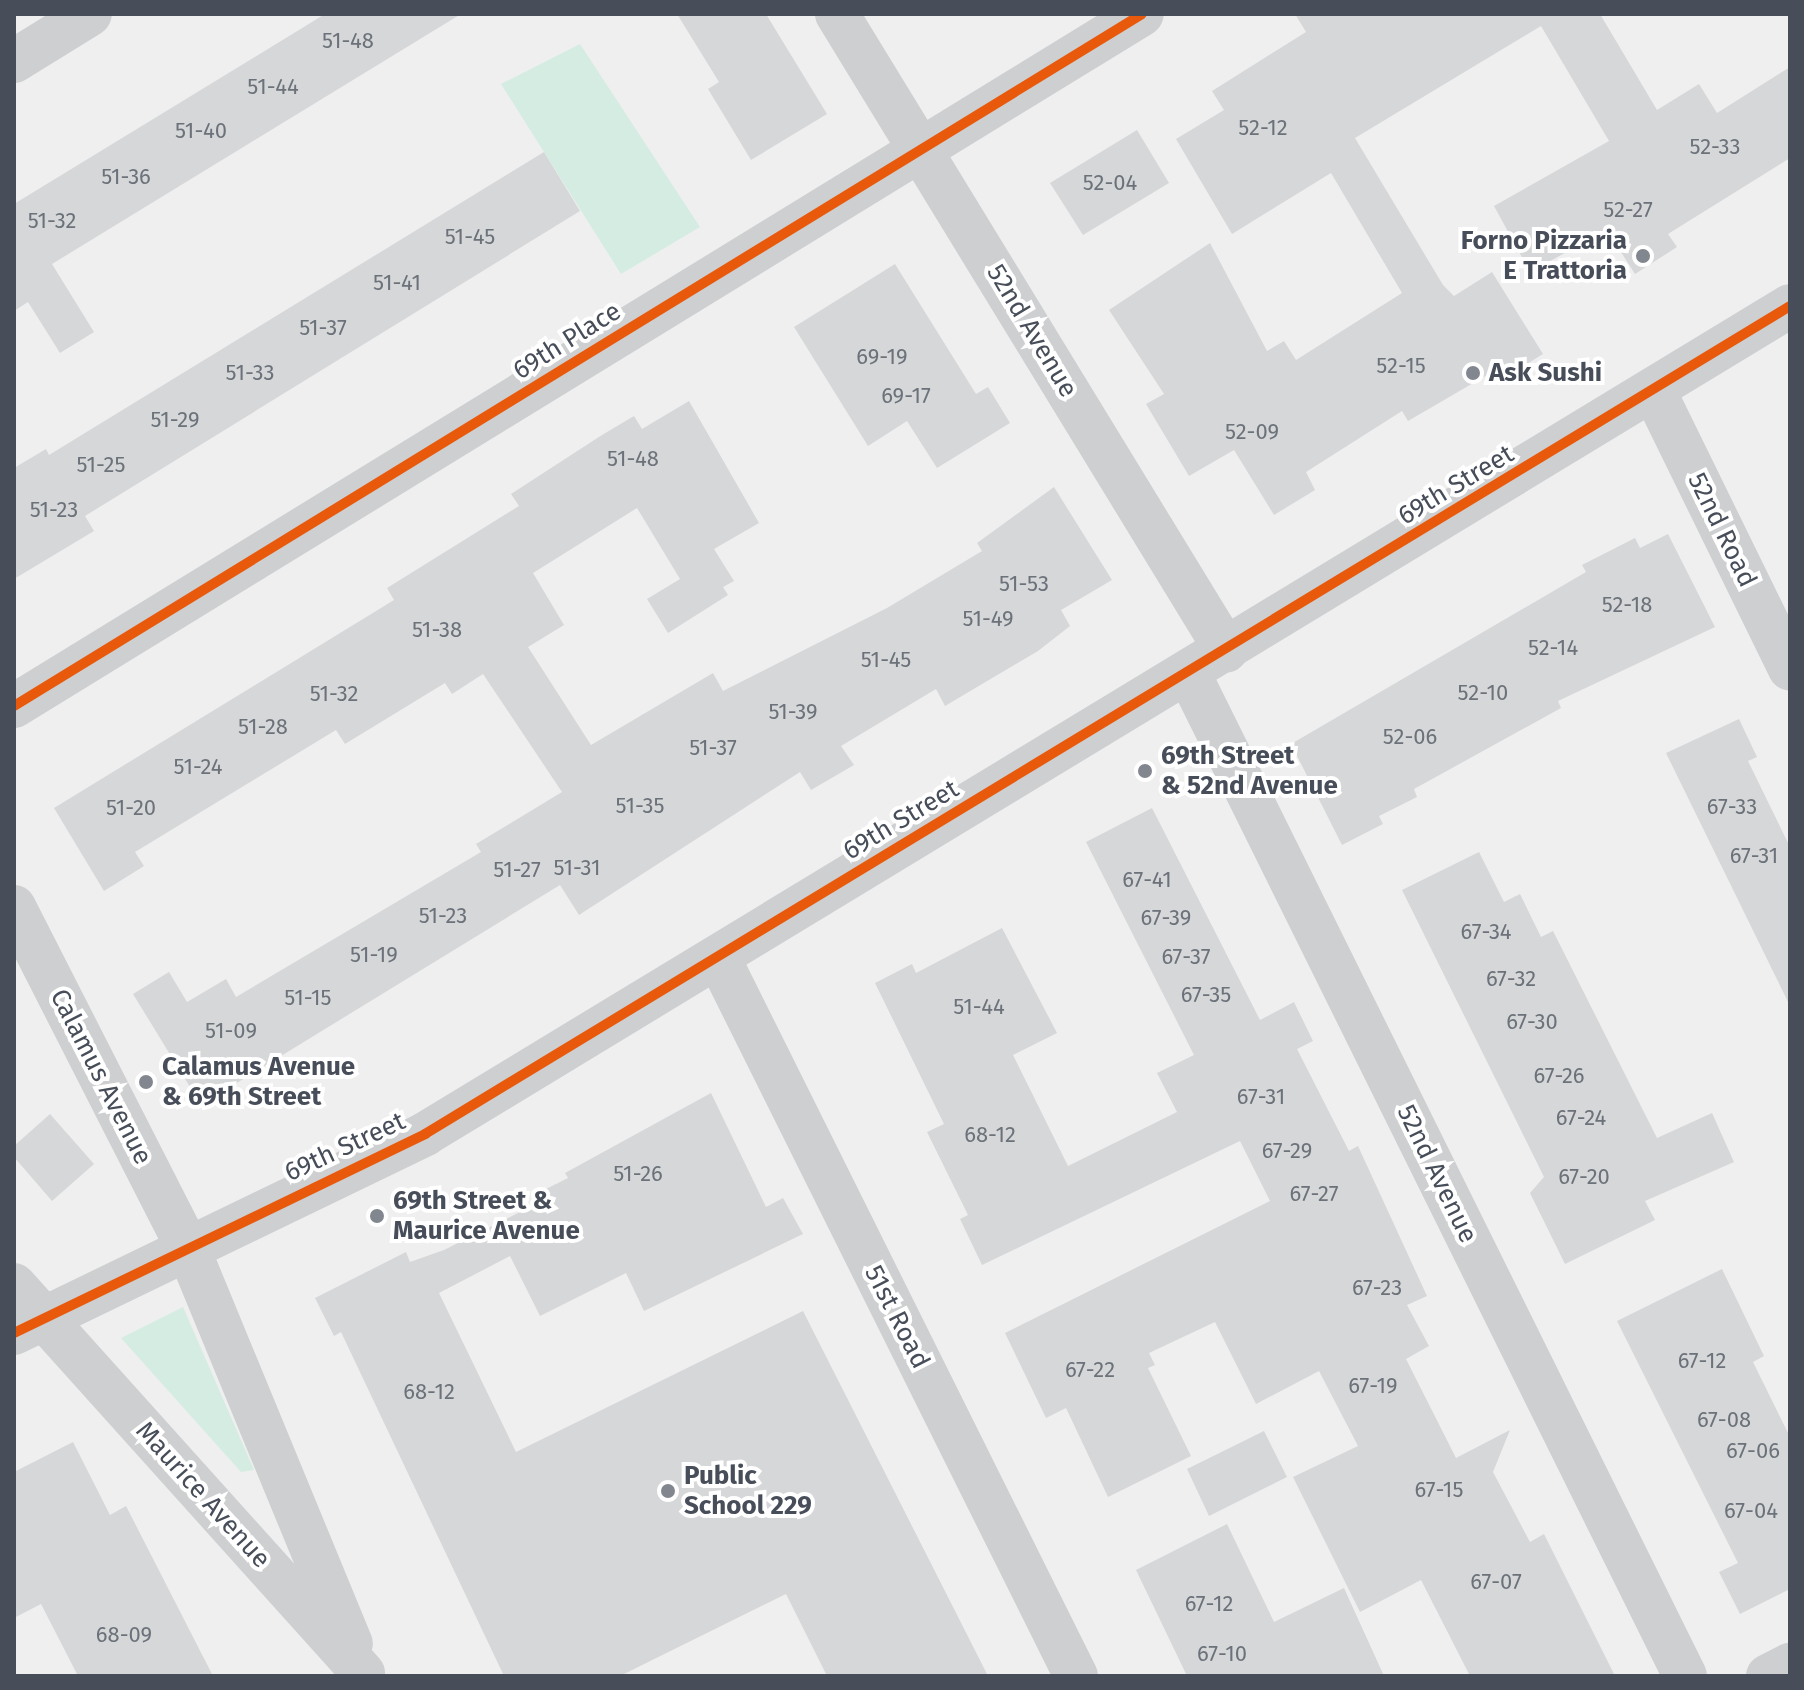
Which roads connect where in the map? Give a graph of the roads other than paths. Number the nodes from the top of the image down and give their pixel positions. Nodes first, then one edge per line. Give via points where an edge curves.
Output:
1 (90, 14) edge
2 (837, 14) edge
3 (1142, 14) edge
4 (14, 61) edge
5 (922, 149) junction
6 (1790, 306) edge
7 (1654, 391) junction
8 (1226, 650) junction
9 (1790, 668) edge
10 (1188, 672) junction
11 (14, 706) edge
12 (14, 907) edge
13 (718, 957) junction
14 (187, 1246) junction
15 (14, 1285) edge
16 (28, 1326) edge
17 (1790, 1665) edge
18 (364, 1675) edge
19 (1076, 1676) edge
20 (1685, 1676) edge
21 (1768, 1676) edge

1 - 4 street
2 - 5 street, 52nd Avenue
3 - 5 street, 69th Place
5 - 8 street, 52nd Avenue
5 - 11 street, 69th Place
6 - 7 street, 69th Street
7 - 8 street, 69th Street
7 - 9 street, 52nd Road
8 - 10 street, 69th Street
10 - 13 street, 69th Street
10 - 20 street, 52nd Avenue
12 - 14 street, Calamus Avenue
13 - 14 street, 69th Street via 425,1134
13 - 19 street, 51st Road
14 - 16 street, 69th Street
14 - 18 street, Maurice Avenue
15 - 16 street, Maurice Avenue
16 - 18 street, Maurice Avenue
17 - 21 street

